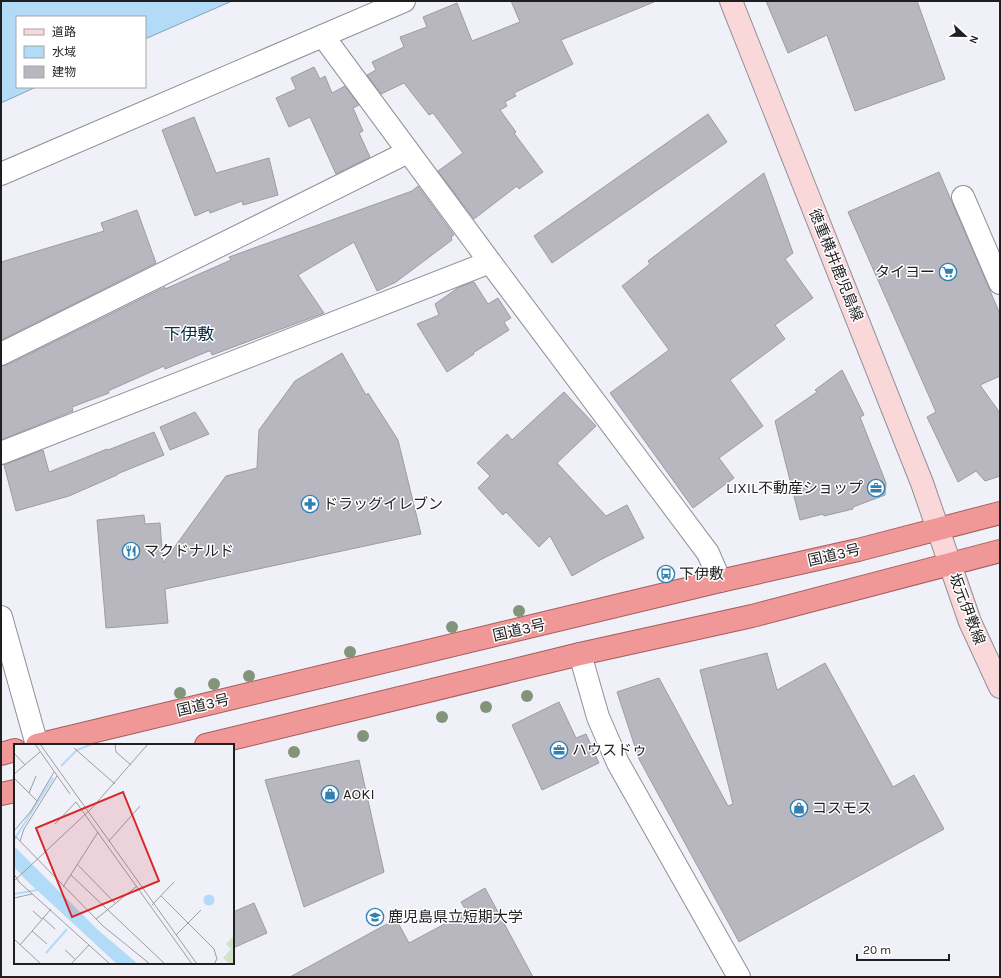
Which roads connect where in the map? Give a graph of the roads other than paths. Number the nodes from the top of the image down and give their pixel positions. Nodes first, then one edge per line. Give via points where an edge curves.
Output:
1 (404, 1) edge
2 (731, 1) edge
3 (323, 36) junction
4 (408, 152) junction
5 (1, 174) edge
6 (963, 197) dead end
7 (490, 262) junction
8 (1000, 283) edge
9 (1, 354) edge
10 (1, 453) edge
11 (1000, 513) edge
12 (938, 529) junction
13 (1000, 551) edge
14 (950, 564) junction
15 (720, 581) junction
16 (1, 617) edge
17 (580, 654) junction
18 (1000, 687) edge
19 (37, 744) edge
20 (41, 744) edge
21 (210, 744) edge
22 (14, 750) edge
23 (1, 754) edge
24 (14, 791) edge
25 (1, 794) edge
26 (739, 977) edge

1 - 3 street
2 - 12 main road, 徳重横井鹿児島線
3 - 4 street
3 - 5 street
4 - 7 street
4 - 9 street
6 - 8 street
7 - 10 street
7 - 15 street via 708,553
11 - 12 highway, 国道3号
12 - 14 main road, 坂元伊敷線
12 - 15 highway, 国道3号
13 - 14 highway
14 - 17 highway via 752,616
14 - 18 main road, 坂元伊敷線 via 970,622
15 - 20 highway, 国道3号
16 - 19 street
17 - 21 highway
17 - 26 street via 598,717 618,764
22 - 23 highway
24 - 25 highway

